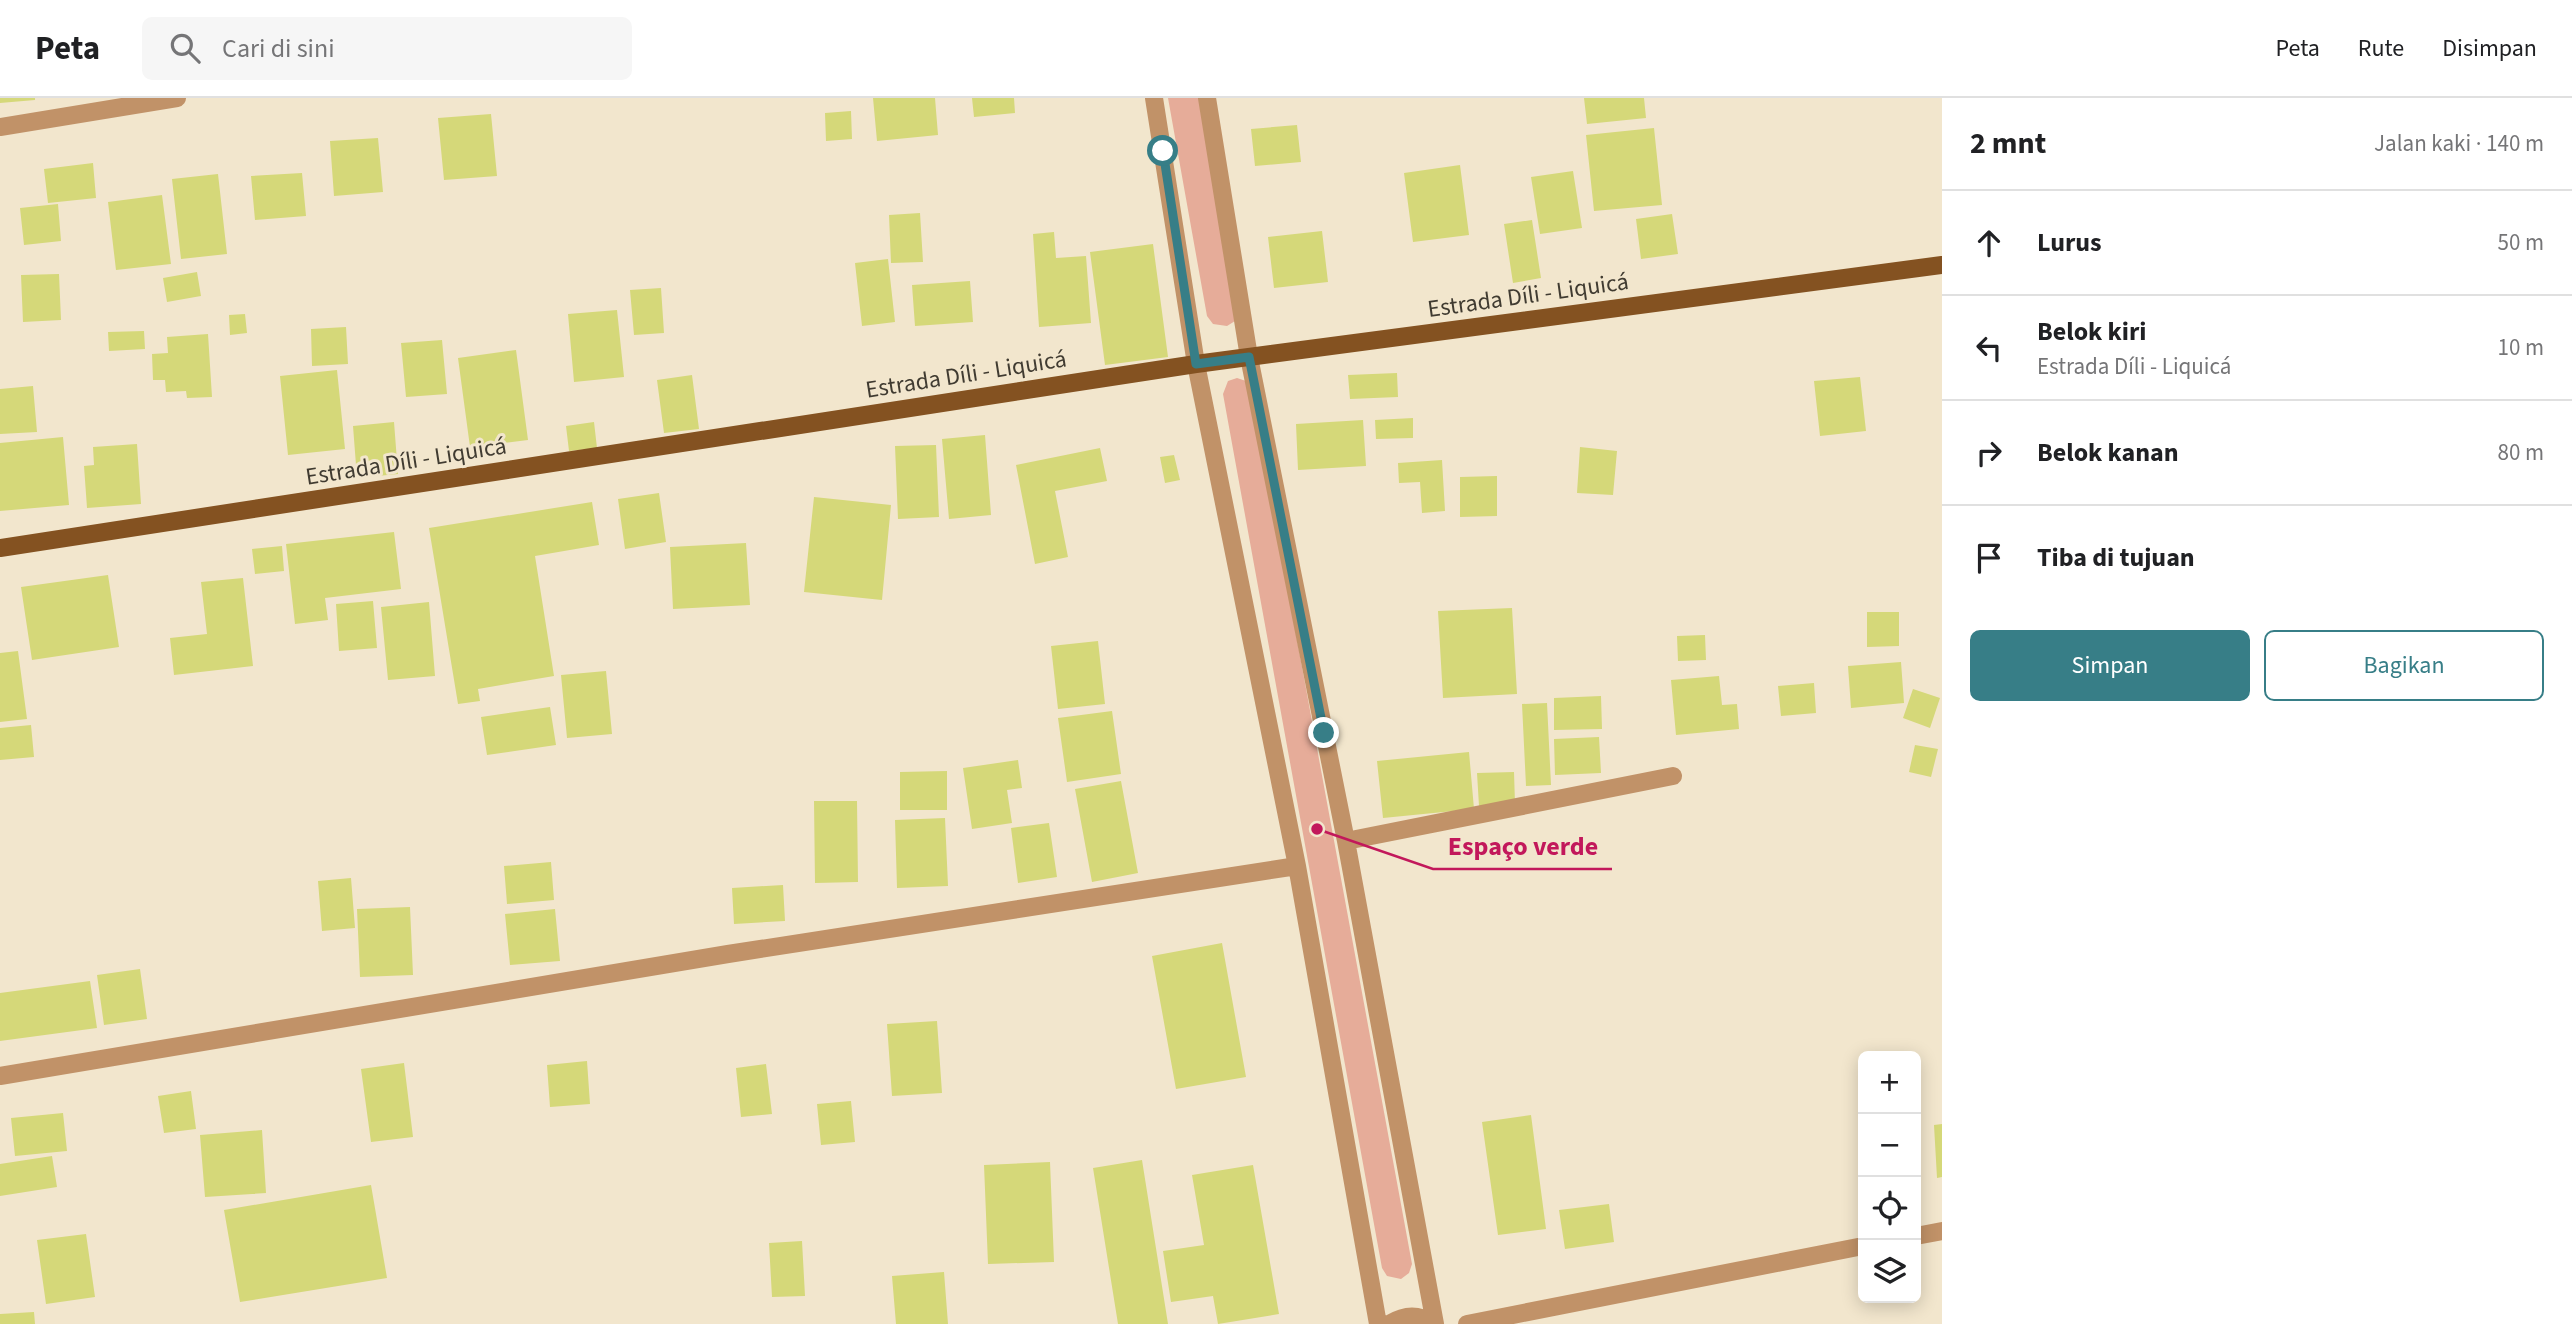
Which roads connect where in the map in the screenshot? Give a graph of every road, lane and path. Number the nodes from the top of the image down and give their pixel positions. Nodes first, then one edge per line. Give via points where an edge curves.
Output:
1 (177, 98) edge
2 (1154, 98) edge
3 (1207, 98) edge
4 (0, 127) edge
5 (1942, 265) edge
6 (1249, 357) junction
7 (1196, 364) junction
8 (0, 548) edge
9 (1673, 776) dead end
10 (1346, 841) junction
11 (1297, 866) junction
12 (0, 1076) edge
13 (1942, 1231) edge
14 (1921, 1235) edge
15 (1858, 1248) edge
16 (1378, 1324) edge
17 (1389, 1324) edge
18 (1435, 1324) edge
19 (1467, 1324) edge

1 - 4 street
2 - 7 street
3 - 6 street
5 - 6 main road, Estrada Díli - Liquicá
6 - 7 main road, Estrada Díli - Liquicá
6 - 10 street
7 - 8 main road, Estrada Díli - Liquicá
7 - 11 street
9 - 10 street
10 - 18 street
11 - 12 street via 728,954
11 - 16 street
13 - 14 street
15 - 19 street
17 - 18 street via 1404,1316 1421,1316

